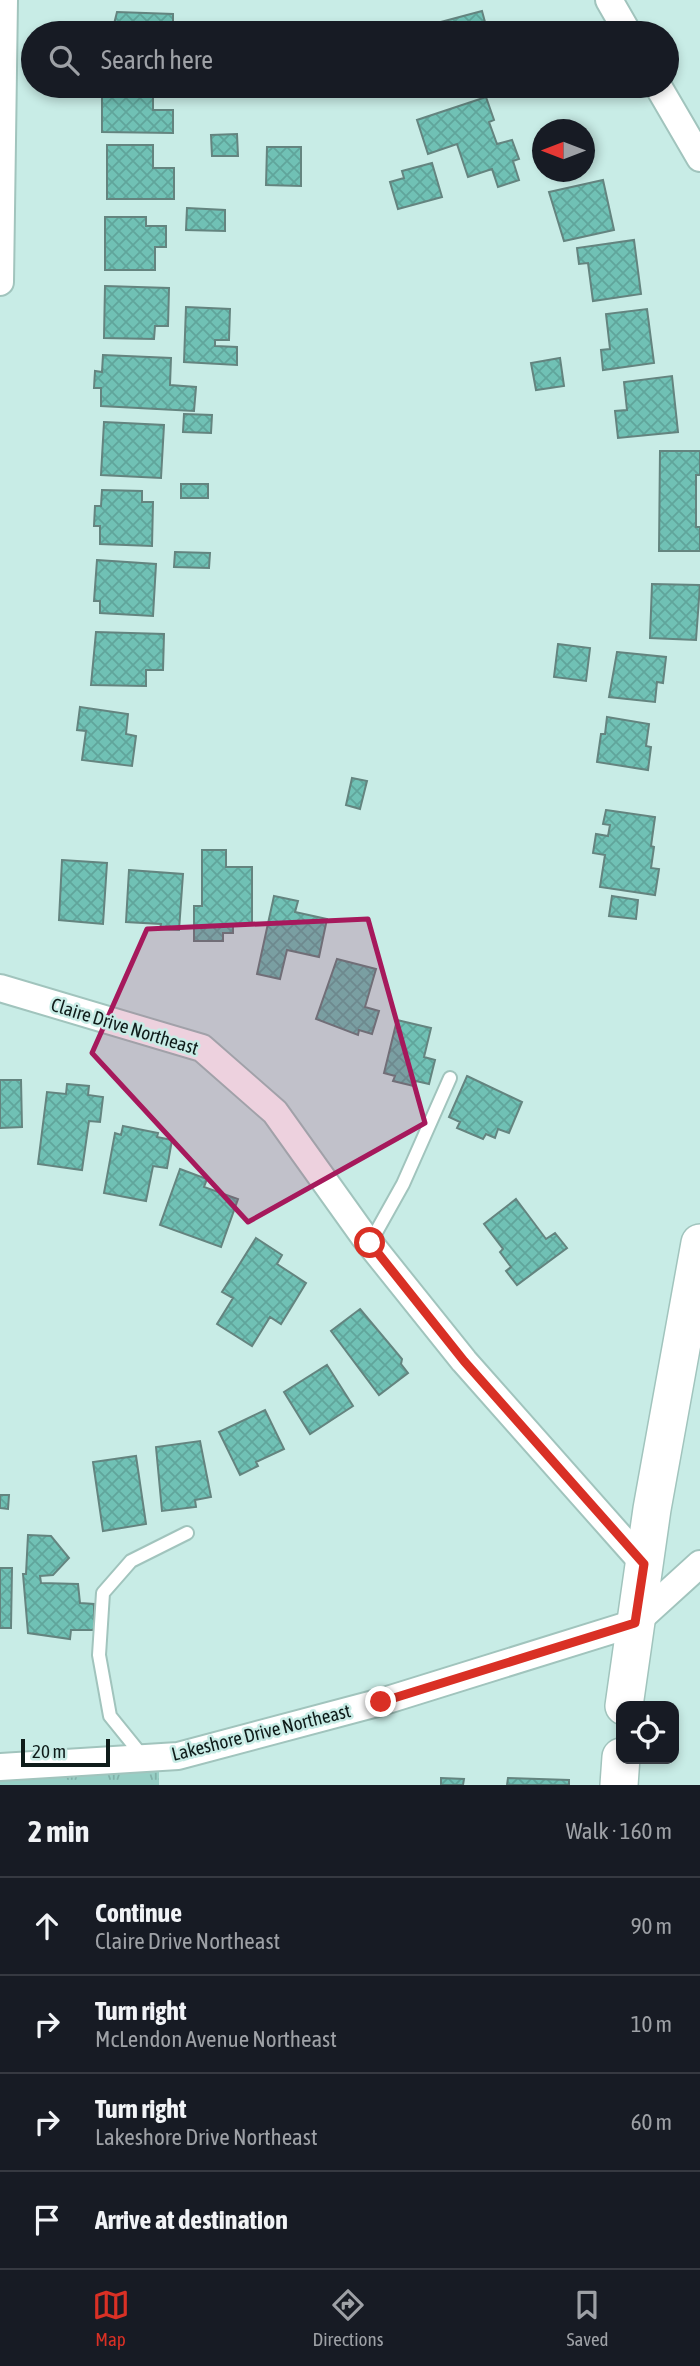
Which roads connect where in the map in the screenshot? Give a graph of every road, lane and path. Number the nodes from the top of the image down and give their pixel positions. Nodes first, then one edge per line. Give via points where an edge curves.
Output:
1 (4, 0) edge
2 (609, 0) edge
3 (621, 21) edge
4 (665, 98) edge
5 (700, 158) edge
6 (0, 282) edge
7 (0, 988) edge
8 (450, 1078) dead end
9 (370, 1243) junction
10 (700, 1243) edge
11 (187, 1533) dead end
12 (644, 1564) junction
13 (700, 1564) edge
14 (635, 1623) junction
15 (625, 1701) edge
16 (145, 1758) junction
17 (621, 1764) edge
18 (0, 1767) edge
19 (620, 1785) edge

1 - 6 street
2 - 3 street
4 - 5 street
7 - 9 street, Claire Drive Northeast via 202,1048 275,1112
8 - 9 lane via 403,1184
9 - 12 street, Claire Drive Northeast via 464,1361
10 - 12 street
11 - 16 lane via 131,1561 103,1593 99,1655 110,1716
12 - 14 street
13 - 14 street
14 - 15 street
14 - 16 street, Lakeshore Drive Northeast via 381,1702 178,1756
16 - 18 street, Lakeshore Drive Northeast
17 - 19 street

